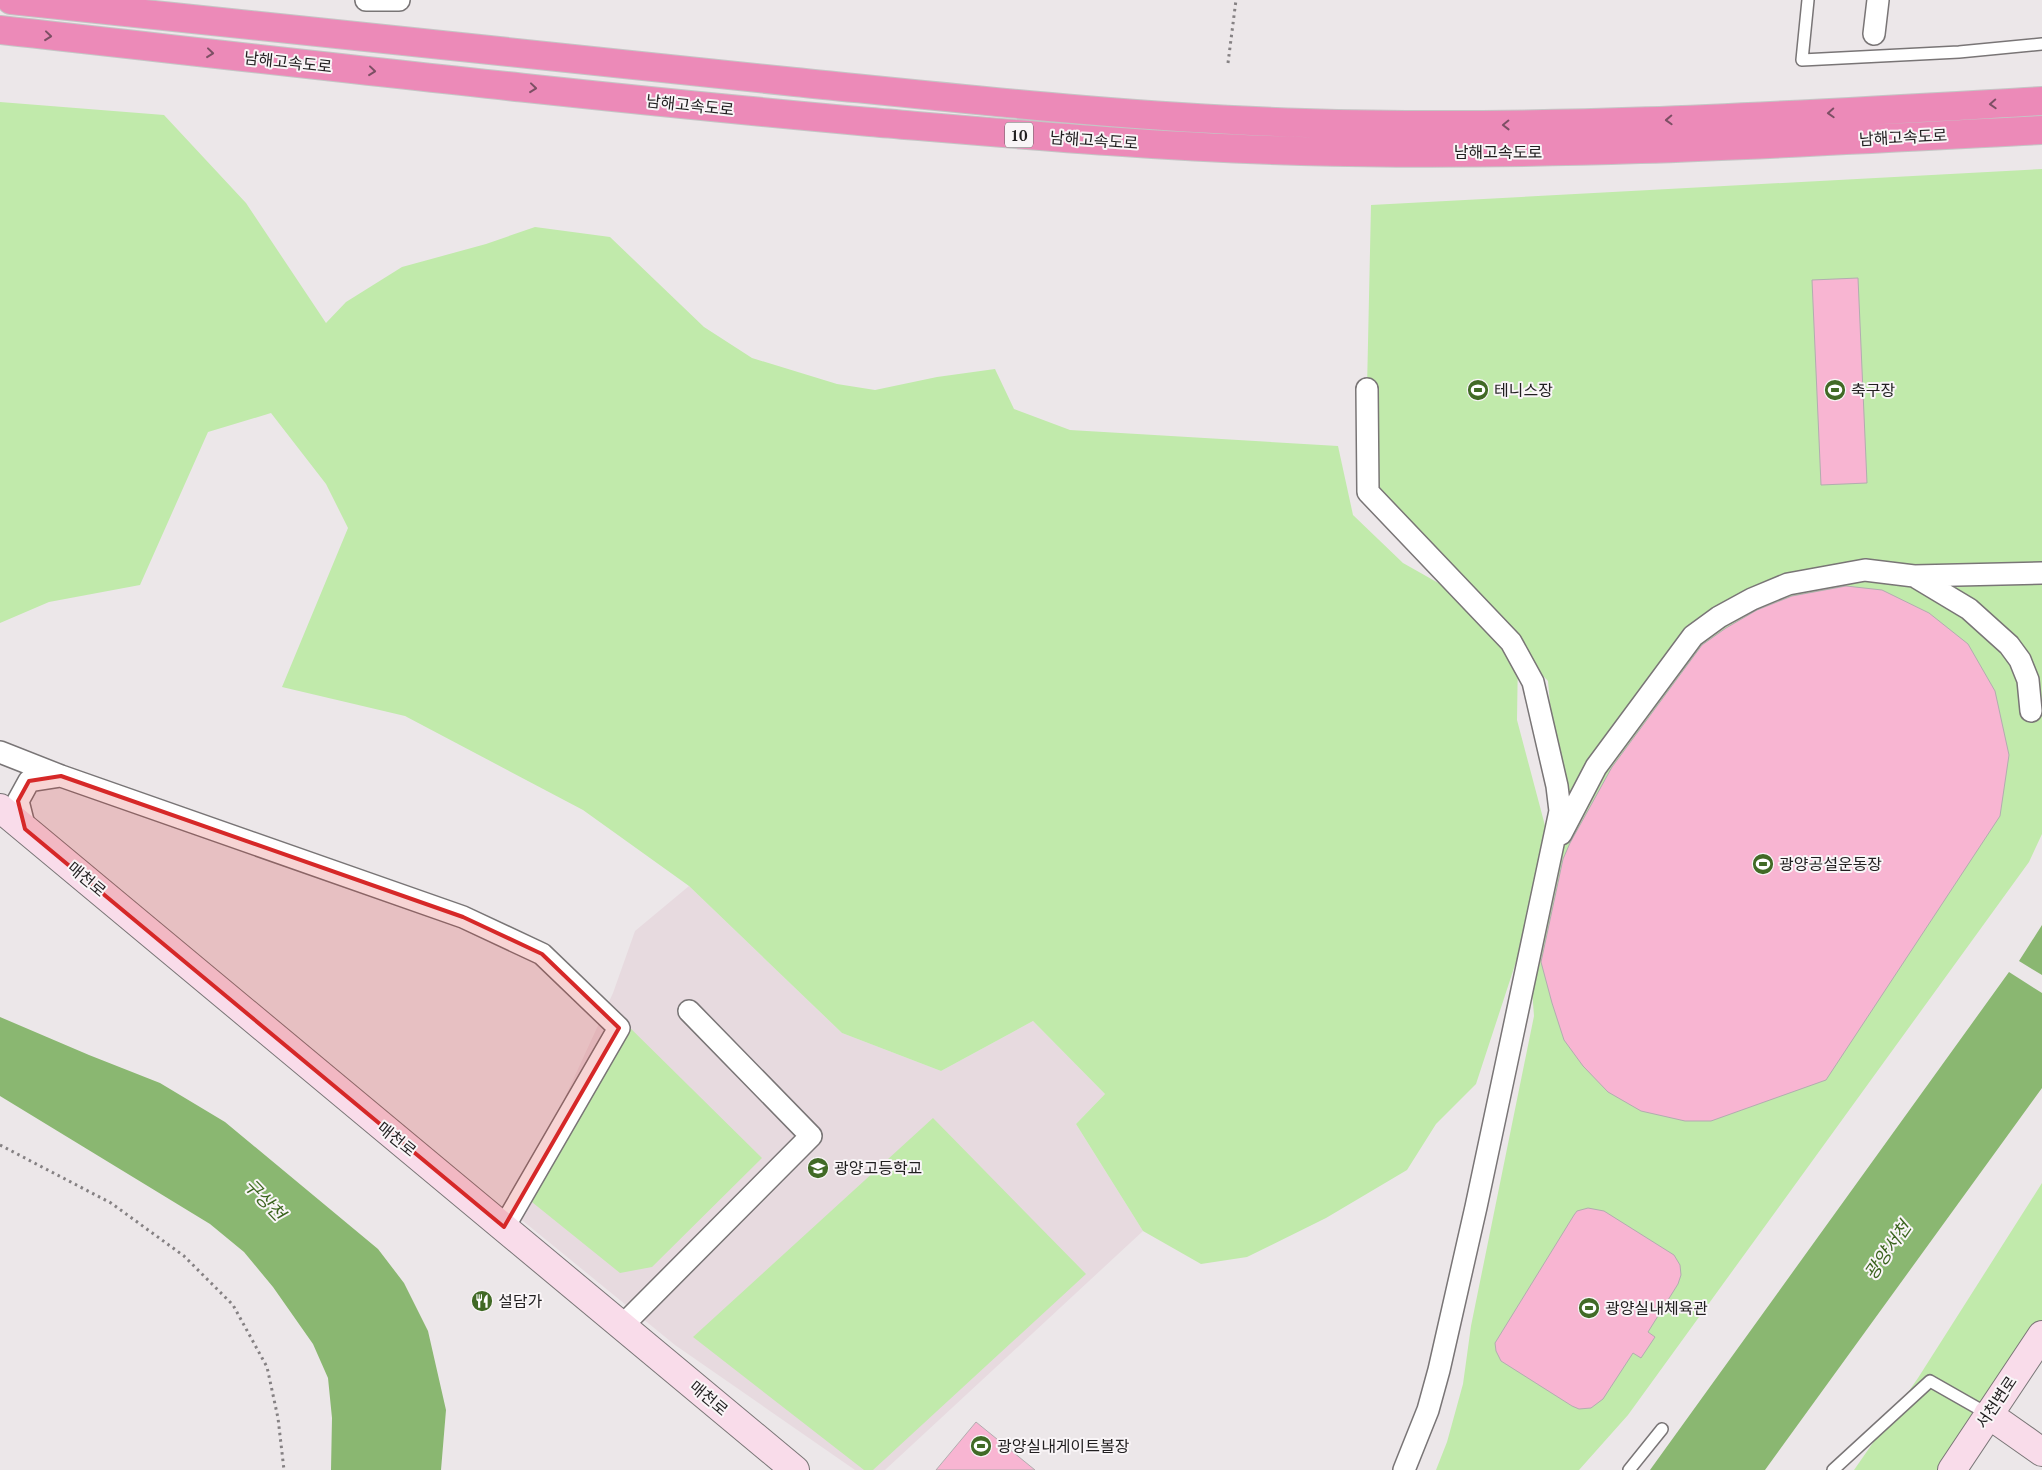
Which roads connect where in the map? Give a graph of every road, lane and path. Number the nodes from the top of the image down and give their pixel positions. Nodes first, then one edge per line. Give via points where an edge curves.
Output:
1 (10, 0) edge
2 (366, 0) edge
3 (398, 0) edge
4 (1236, 0) edge
5 (1808, 0) edge
6 (1878, 0) edge
7 (0, 30) edge
8 (1874, 34) dead end
9 (2042, 44) edge
10 (1228, 63) dead end
11 (2042, 101) edge
12 (2042, 130) edge
13 (1367, 389) dead end
14 (2042, 573) edge
15 (1914, 576) junction
16 (2031, 711) dead end
17 (0, 752) edge
18 (61, 776) junction
19 (0, 808) edge
20 (25, 829) junction
21 (1552, 852) junction
22 (689, 1011) dead end
23 (0, 1145) edge
24 (504, 1227) junction
25 (622, 1326) junction
26 (2042, 1335) edge
27 (1988, 1414) junction
28 (1662, 1429) dead end
29 (2042, 1452) edge
30 (284, 1470) edge
31 (795, 1470) edge
32 (1404, 1470) edge
33 (1630, 1470) edge
34 (1833, 1470) edge
35 (1952, 1470) edge

11 -> 1 highway, 남해고속도로 / 10 via 1721,118 1503,125 1304,123 1074,110
2 - 3 street
4 - 10 path
5 - 9 lane via 1802,60
6 - 8 street
7 -> 12 highway, 남해고속도로 / 10 via 715,108 1072,139 1302,151 1672,149
13 - 21 street via 1368,492 1511,642 1533,682 1560,811
14 - 15 street
15 - 16 street via 1969,609 2009,645 2020,660 2028,680
15 - 21 street via 1865,570 1788,584 1744,603 1693,636 1596,766
17 - 18 street
18 - 20 street via 29,782 18,801
18 - 24 street via 463,917 542,954 619,1028
19 - 20 main road, 매천로
20 - 24 main road, 매천로
21 - 32 street via 1439,1370 1428,1410
22 - 25 street via 811,1136
23 - 30 path via 111,1203 184,1256 233,1306 267,1367 278,1418
24 - 25 main road, 매천로
25 - 31 main road, 매천로
26 - 27 main road, 서천변로
27 - 29 main road
27 - 34 lane via 1930,1381
27 - 35 main road, 서천변로
28 - 33 lane

